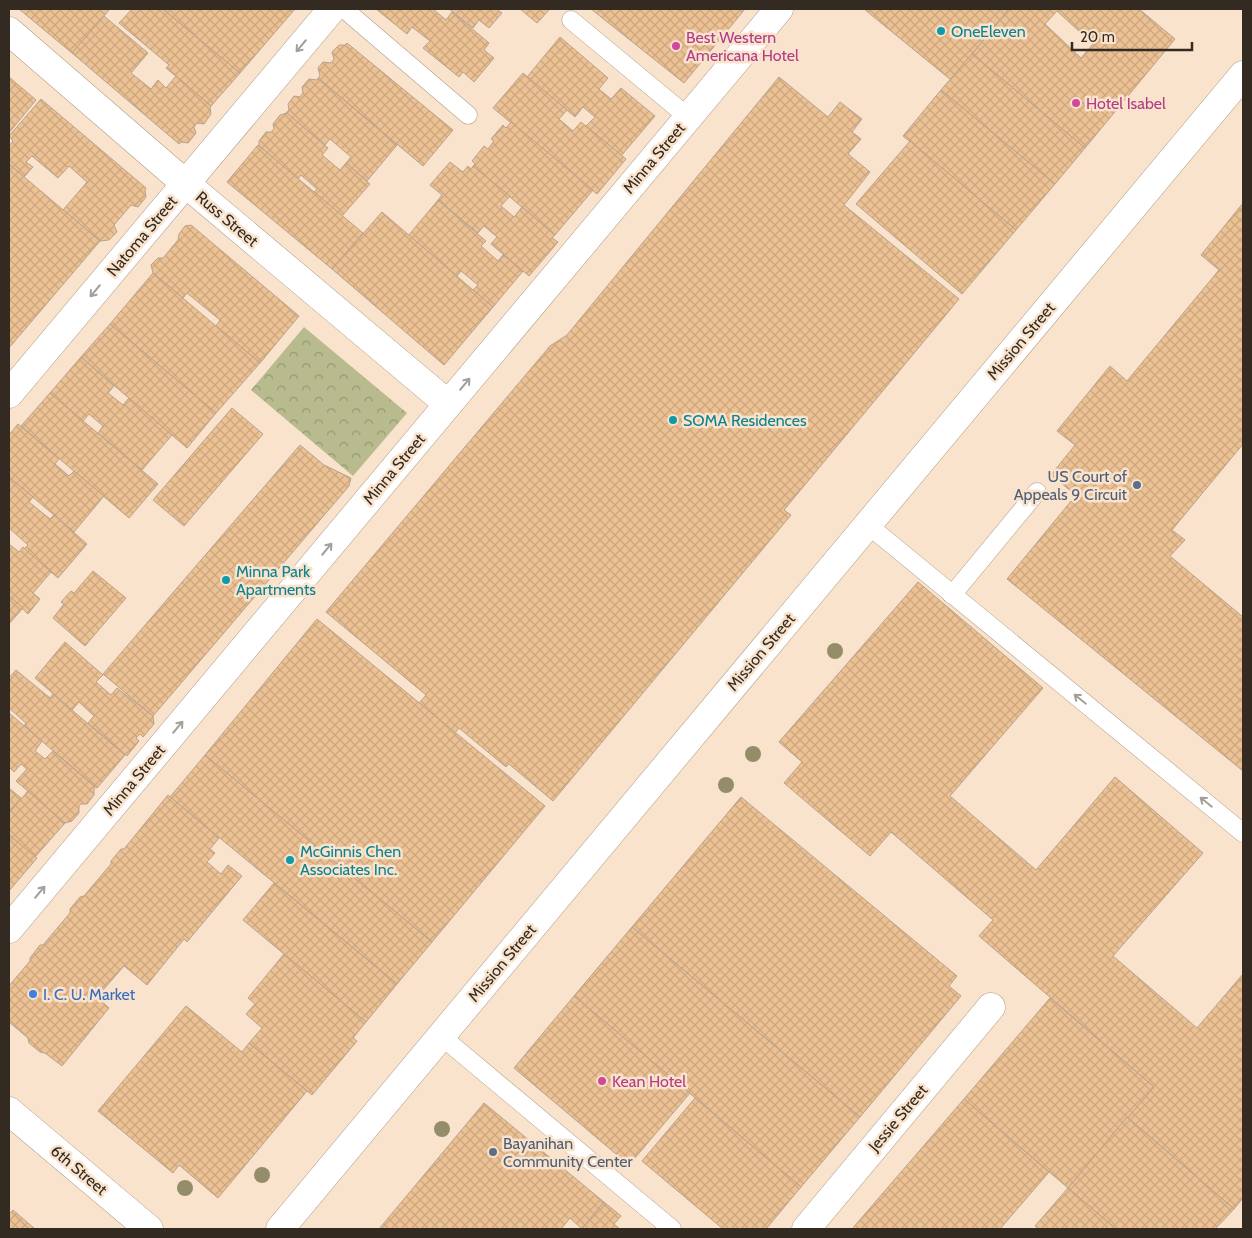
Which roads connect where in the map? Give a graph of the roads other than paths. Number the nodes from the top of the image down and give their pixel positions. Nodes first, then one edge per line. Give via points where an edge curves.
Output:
1 (332, 9) edge
2 (344, 9) edge
3 (779, 9) edge
4 (571, 20) dead end
5 (9, 30) edge
6 (1243, 75) edge
7 (468, 115) dead end
8 (688, 117) junction
9 (186, 184) junction
10 (9, 394) edge
11 (448, 404) junction
12 (1037, 492) dead end
13 (868, 525) junction
14 (952, 595) junction
15 (1243, 833) edge
16 (9, 930) edge
17 (991, 1007) dead end
18 (441, 1036) junction
19 (9, 1111) edge
20 (149, 1229) edge
21 (280, 1229) edge
22 (672, 1229) edge
23 (806, 1229) edge

1 -> 9 street, Natoma Street
2 - 7 lane
3 - 8 street, Minna Street
4 - 8 lane
5 - 9 street, Russ Street
6 - 13 street, Mission Street
11 -> 8 street, Minna Street
9 -> 10 street, Natoma Street
9 - 11 street, Russ Street
16 -> 11 street, Minna Street
12 - 14 lane
13 - 14 lane
13 - 18 street, Mission Street
15 -> 14 lane
17 - 23 street, Jessie Street
18 - 21 street, Mission Street
18 - 22 lane
19 - 20 street, 6th Street

